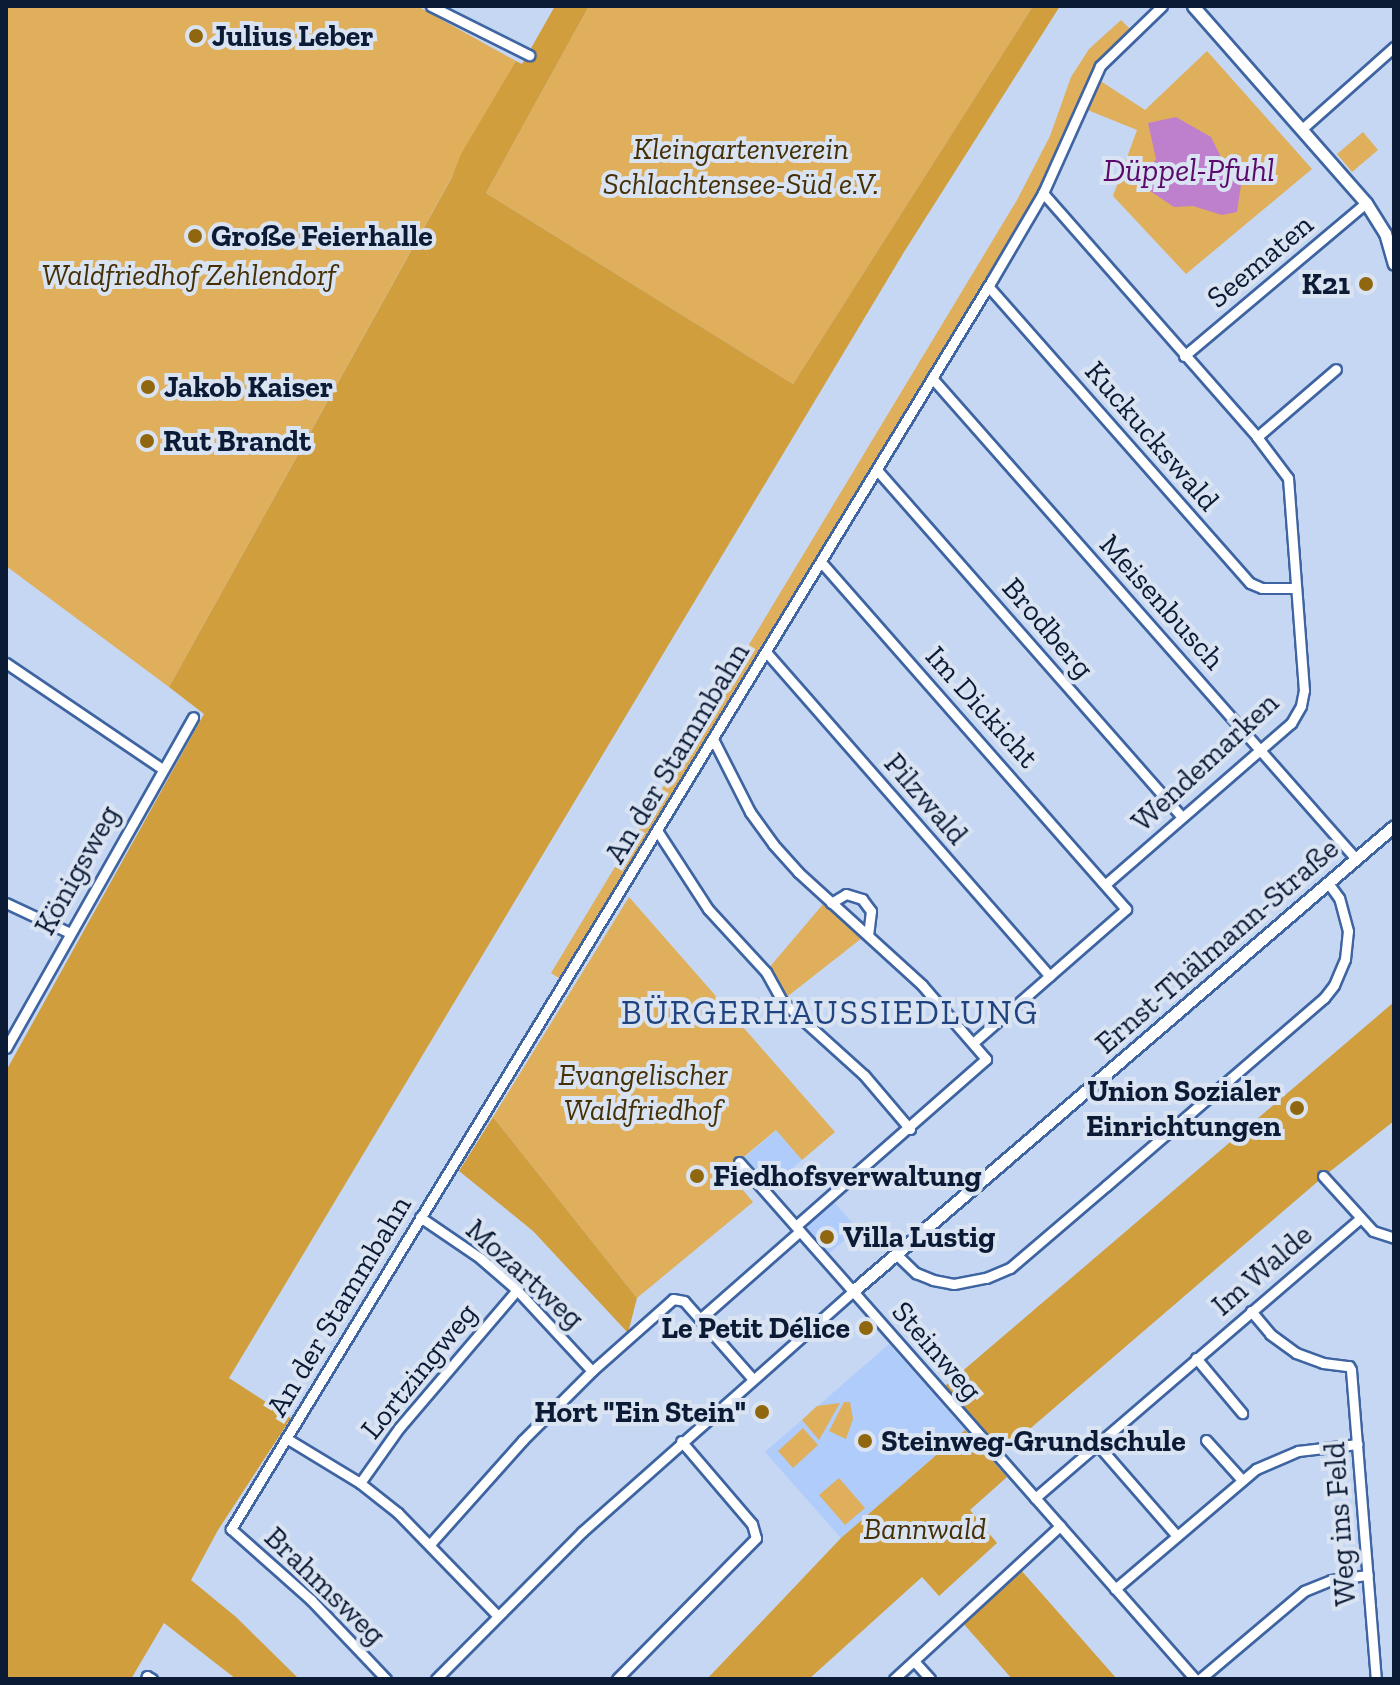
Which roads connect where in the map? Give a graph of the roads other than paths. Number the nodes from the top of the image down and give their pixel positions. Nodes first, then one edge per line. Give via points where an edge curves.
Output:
1 (431, 6) edge
2 (1162, 6) edge
3 (1193, 6) edge
4 (1394, 47) edge
5 (529, 55) dead end
6 (1303, 128) junction
7 (1043, 193) junction
8 (1366, 203) junction
9 (1394, 264) edge
10 (988, 286) junction
11 (1184, 356) junction
12 (1336, 369) dead end
13 (932, 378) junction
14 (1257, 437) junction
15 (877, 470) junction
16 (821, 562) junction
17 (1296, 588) junction
18 (767, 653) junction
19 (6, 663) edge
20 (193, 717) dead end
21 (713, 739) junction
22 (1259, 748) junction
23 (161, 768) junction
24 (1182, 817) junction
25 (1394, 826) edge
26 (658, 832) junction
27 (1356, 859) junction
28 (1328, 883) junction
29 (1106, 884) junction
30 (6, 903) edge
31 (831, 903) junction
32 (70, 933) junction
33 (868, 934) junction
34 (1050, 976) junction
35 (973, 1043) junction
36 (6, 1048) edge
37 (910, 1129) junction
38 (739, 1162) dead end
39 (1323, 1176) dead end
40 (420, 1217) junction
41 (1360, 1218) junction
42 (798, 1229) junction
43 (1394, 1238) edge
44 (896, 1254) junction
45 (517, 1290) junction
46 (853, 1291) junction
47 (1251, 1311) junction
48 (700, 1319) junction
49 (1196, 1358) junction
50 (592, 1371) junction
51 (752, 1378) junction
52 (1242, 1413) dead end
53 (286, 1438) junction
54 (1206, 1440) dead end
55 (681, 1441) junction
56 (1097, 1444) junction
57 (1358, 1444) junction
58 (1242, 1480) junction
59 (360, 1483) junction
60 (1035, 1498) junction
61 (1060, 1526) junction
62 (231, 1529) joint
63 (1177, 1536) junction
64 (431, 1543) junction
65 (1368, 1575) junction
66 (1115, 1589) junction
67 (496, 1614) junction
68 (914, 1661) junction
69 (386, 1679) edge
70 (436, 1679) edge
71 (617, 1679) edge
72 (894, 1679) edge
73 (930, 1679) edge
74 (1198, 1679) edge
75 (1376, 1679) edge

1 - 5 street
2 - 7 street, An der Stammbahn via 1100,66
3 - 6 street
4 - 6 street
6 - 8 street
7 - 10 street, An der Stammbahn
7 - 11 street, Wendemarken
8 - 9 street via 1389,242
8 - 11 street, Seematen
10 - 13 street, An der Stammbahn
10 - 17 street, Kuckuckswald via 1250,583
11 - 14 street, Wendemarken
12 - 14 street
13 - 15 street, An der Stammbahn
13 - 22 street, Meisenbusch
14 - 17 street, Wendemarken via 1288,478
15 - 16 street, An der Stammbahn
15 - 24 street, Brodberg
16 - 18 street, An der Stammbahn
16 - 29 street, Im Dickicht
17 - 22 street, Wendemarken via 1301,706 1291,723
18 - 21 street, An der Stammbahn
18 - 34 street, Pilzwald
19 - 23 street
20 - 23 street, Königsweg
21 - 26 street, An der Stammbahn
21 - 31 street via 758,823
22 - 24 street, Wendemarken
22 - 27 street, Meisenbusch
23 - 32 street, Königsweg
24 - 29 street, Wendemarken
25 - 27 street, Ernst-Thälmann-Straße
26 - 37 street via 708,909 766,972 782,1001 846,1057
26 - 40 street, An der Stammbahn
27 - 28 street, Ernst-Thälmann-Straße
28 - 44 street, Ernst-Thälmann-Straße
28 - 44 street via 1339,898 1348,931 1345,959 1334,985 1106,1186 1010,1268 986,1278 954,1284 933,1280 916,1273
29 - 34 street via 1126,909
30 - 32 street
31 - 33 street
31 - 33 street via 846,894 862,899 871,911
32 - 36 street, Königsweg
33 - 35 street
34 - 35 street
35 - 37 street via 986,1062
37 - 42 street
38 - 42 street, Steinweg
39 - 41 street
40 - 45 street, Mozartweg
40 - 53 street, An der Stammbahn
41 - 43 street via 1379,1235
41 - 47 street, Im Walde
42 - 46 street, Steinweg
42 - 48 street
44 - 46 street, Ernst-Thälmann-Straße
45 - 50 street, Mozartweg
45 - 59 street, Lortzingweg via 399,1428
46 - 51 street
46 - 60 street, Steinweg
47 - 49 street, Im Walde
47 - 57 street, Weg ins Feld via 1296,1353 1349,1366
48 - 50 street via 684,1301 673,1299
48 - 51 street
49 - 52 street
49 - 56 street, Im Walde
50 - 64 street
51 - 55 street
53 - 59 street
53 - 62 street, An der Stammbahn
54 - 58 street
55 - 67 street
55 - 71 street via 752,1524 756,1538
56 - 60 street, Im Walde
56 - 63 street
57 - 58 street via 1285,1454
57 - 65 street, Weg ins Feld
58 - 63 street
59 - 64 street
60 - 61 street, Steinweg
61 - 66 street, Steinweg
61 - 68 street
62 - 69 street, Brahmsweg via 311,1600
63 - 66 street
64 - 67 street
65 - 74 street via 1331,1580 1304,1591
65 - 75 street, Weg ins Feld
66 - 74 street, Steinweg
67 - 70 street
68 - 72 street
68 - 73 street

